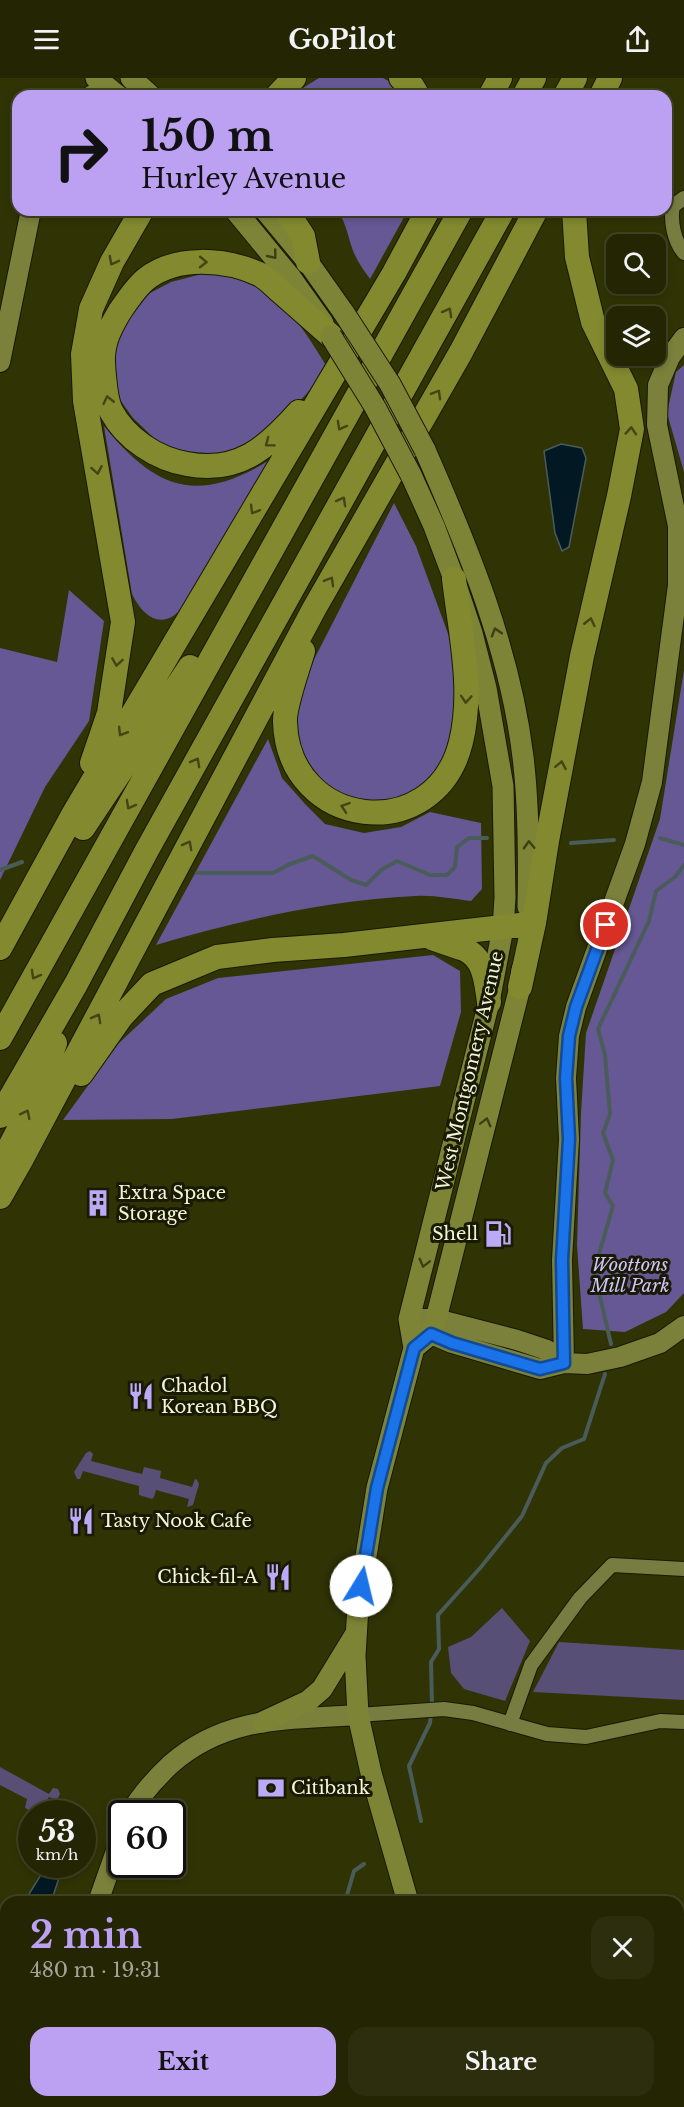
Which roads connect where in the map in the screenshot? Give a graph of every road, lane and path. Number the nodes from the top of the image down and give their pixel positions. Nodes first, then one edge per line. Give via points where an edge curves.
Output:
1 (131, 78) edge
2 (294, 78) edge
3 (401, 78) edge
4 (144, 90) edge
5 (283, 90) edge
6 (414, 90) edge
7 (684, 198) edge
8 (30, 216) edge
9 (139, 216) edge
10 (240, 216) edge
11 (270, 216) edge
12 (290, 216) edge
13 (412, 216) edge
14 (425, 216) edge
15 (458, 216) edge
16 (500, 216) edge
17 (533, 216) edge
18 (574, 216) edge
19 (684, 253) edge
20 (308, 262) junction
21 (379, 299) junction
22 (332, 336) junction
23 (684, 338) edge
24 (0, 362) edge
25 (337, 370) junction
26 (291, 515) junction
27 (454, 579) junction
28 (314, 609) junction
29 (74, 813) junction
30 (528, 924) junction
31 (503, 928) junction
32 (427, 936) junction
33 (0, 948) edge
34 (0, 957) edge
35 (76, 984) junction
36 (520, 987) junction
37 (489, 1002) junction
38 (0, 1038) edge
39 (0, 1116) edge
40 (10, 1164) edge
41 (0, 1197) edge
42 (409, 1319) junction
43 (433, 1326) junction
44 (684, 1326) edge
45 (414, 1348) junction
46 (564, 1363) junction
47 (684, 1569) edge
48 (356, 1634) junction
49 (358, 1714) junction
50 (264, 1722) junction
51 (684, 1722) edge
52 (510, 1724) junction
53 (137, 1800) edge
54 (108, 1874) edge
55 (100, 1896) edge
56 (406, 1896) edge

1 - 4 main road
2 - 5 highway
3 - 6 highway
7 - 19 street via 673,206 672,213
8 - 24 street
9 -> 29 highway via 91,309 83,354 85,401 123,622 109,713
10 -> 22 main road, West Montgomery Avenue
11 - 20 main road
12 - 20 highway via 303,236
13 - 21 highway
14 - 21 highway
15 -> 26 highway
35 -> 16 highway
28 -> 17 highway via 461,352
36 -> 18 highway via 582,656 632,429 626,389 593,322 577,257
30 -> 20 main road, West Montgomery Avenue, bridge via 524,767 497,635 462,533 425,450 390,384
21 - 25 highway
25 -> 22 highway via 277,437 252,456 222,466 169,461 148,450 123,429 110,410 105,384 103,349 125,305 146,280 163,270 192,262 222,263 261,275
22 - 27 main road, West Montgomery Avenue, bridge via 411,475
23 - 46 street via 670,357 658,385 657,425 678,526 678,585 652,782 569,1036 569,1139 562,1260
25 -> 29 highway
26 - 34 highway
26 -> 38 highway
27 -> 28 highway via 468,693 461,741 446,777 418,803 403,810 366,813 345,808 314,790 300,774 286,741 284,719
27 - 31 main road, West Montgomery Avenue via 486,688 502,786
40 -> 28 highway
29 - 33 highway
30 - 31 highway
30 - 36 main road, West Montgomery Avenue
31 - 32 highway
31 - 37 main road, West Montgomery Avenue
32 - 37 highway via 466,950 476,958 485,971
32 - 40 highway via 217,957 152,984 121,1017
35 - 39 highway
40 -> 35 highway
43 -> 36 main road, West Montgomery Avenue
37 -> 42 main road, West Montgomery Avenue
40 - 41 highway
42 - 43 street
42 - 45 main road, West Montgomery Avenue
43 - 45 main road
43 - 46 street via 547,1350
44 - 46 street via 660,1342 621,1357 587,1364
45 - 48 main road, West Montgomery Avenue via 377,1488
47 - 52 street via 612,1565 580,1598 531,1665
48 - 49 main road, West Montgomery Avenue
48 - 50 main road via 322,1689 309,1701
49 - 50 street
49 - 52 street via 444,1709
49 - 56 main road, West Montgomery Avenue
50 - 53 street via 225,1731 199,1743 155,1779
51 - 52 street via 660,1720 586,1737 547,1734
54 - 55 street

